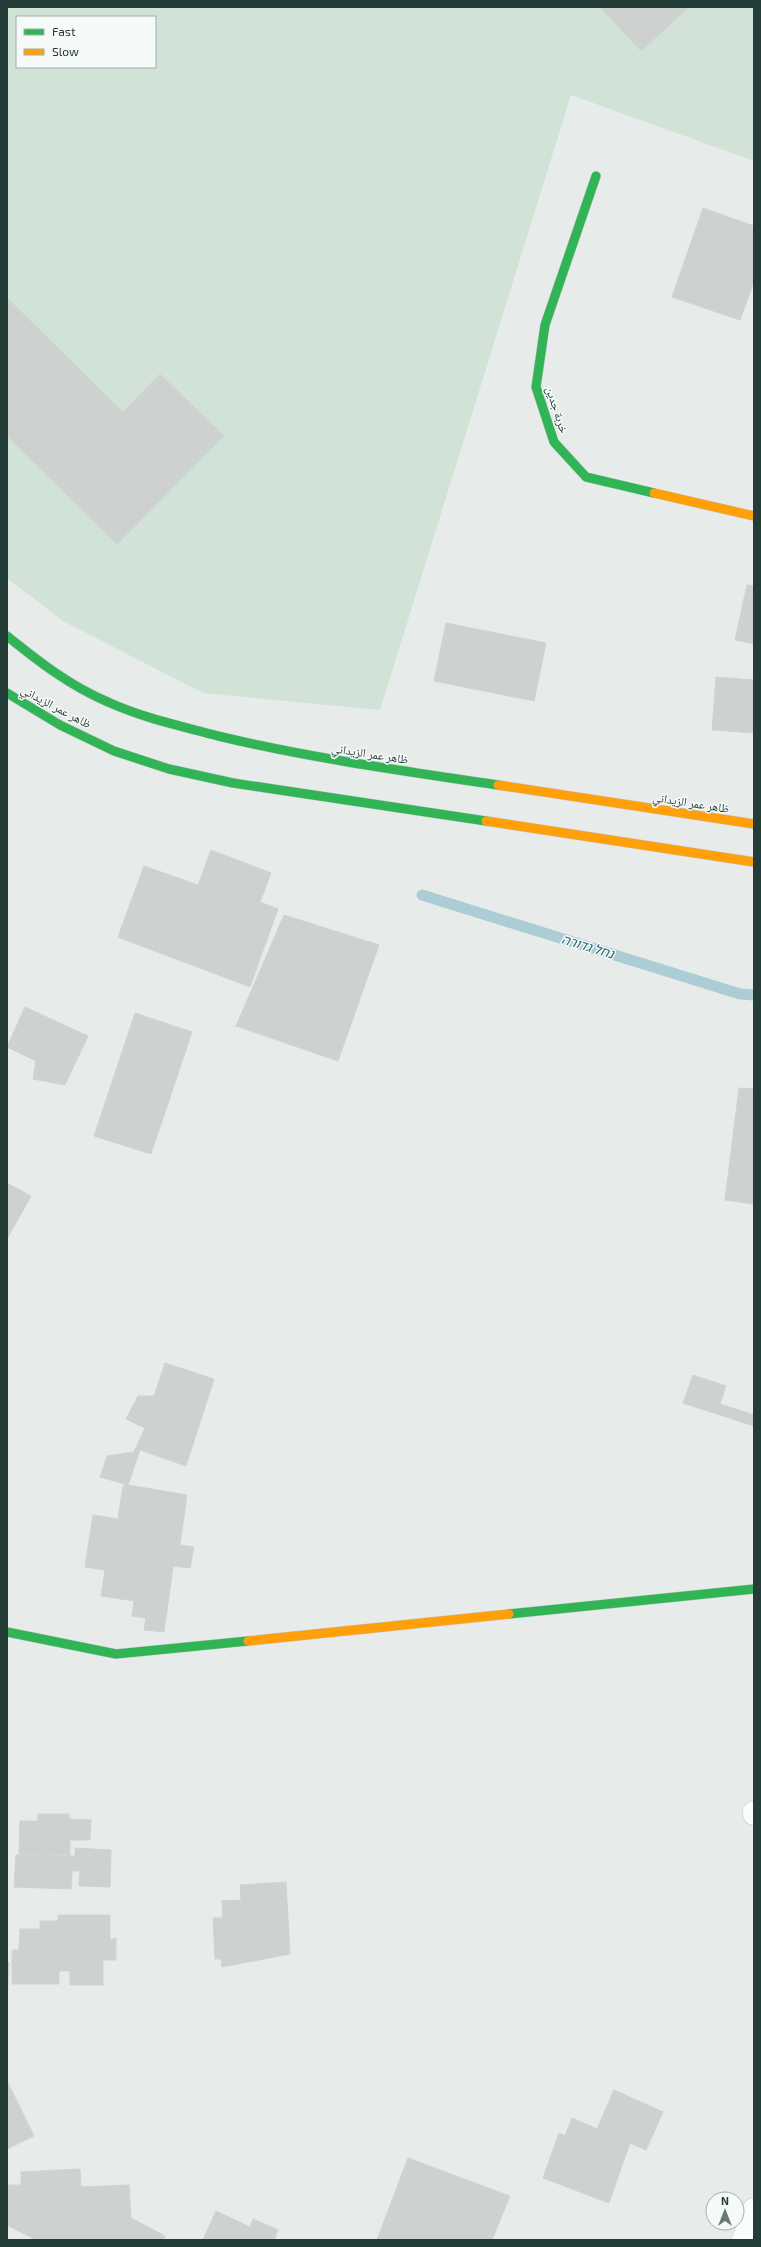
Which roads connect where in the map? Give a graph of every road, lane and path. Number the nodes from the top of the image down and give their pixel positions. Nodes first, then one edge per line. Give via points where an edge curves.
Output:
1 (596, 176) dead end
2 (754, 516) edge
3 (7, 636) edge
4 (7, 693) edge
5 (754, 824) edge
6 (754, 862) edge
7 (754, 1589) edge
8 (7, 1632) edge
9 (754, 2209) edge
10 (743, 2240) edge

1 - 2 main road, خربة جدين via 545,325 536,387 554,442 586,476
3 - 5 main road, ظاهر عمر الزيداني via 51,671 107,702 159,721 248,744 342,762
4 - 6 main road, ظاهر عمر الزيداني via 60,725 114,750 169,769 241,784
7 - 8 main road via 116,1654
9 - 10 street

